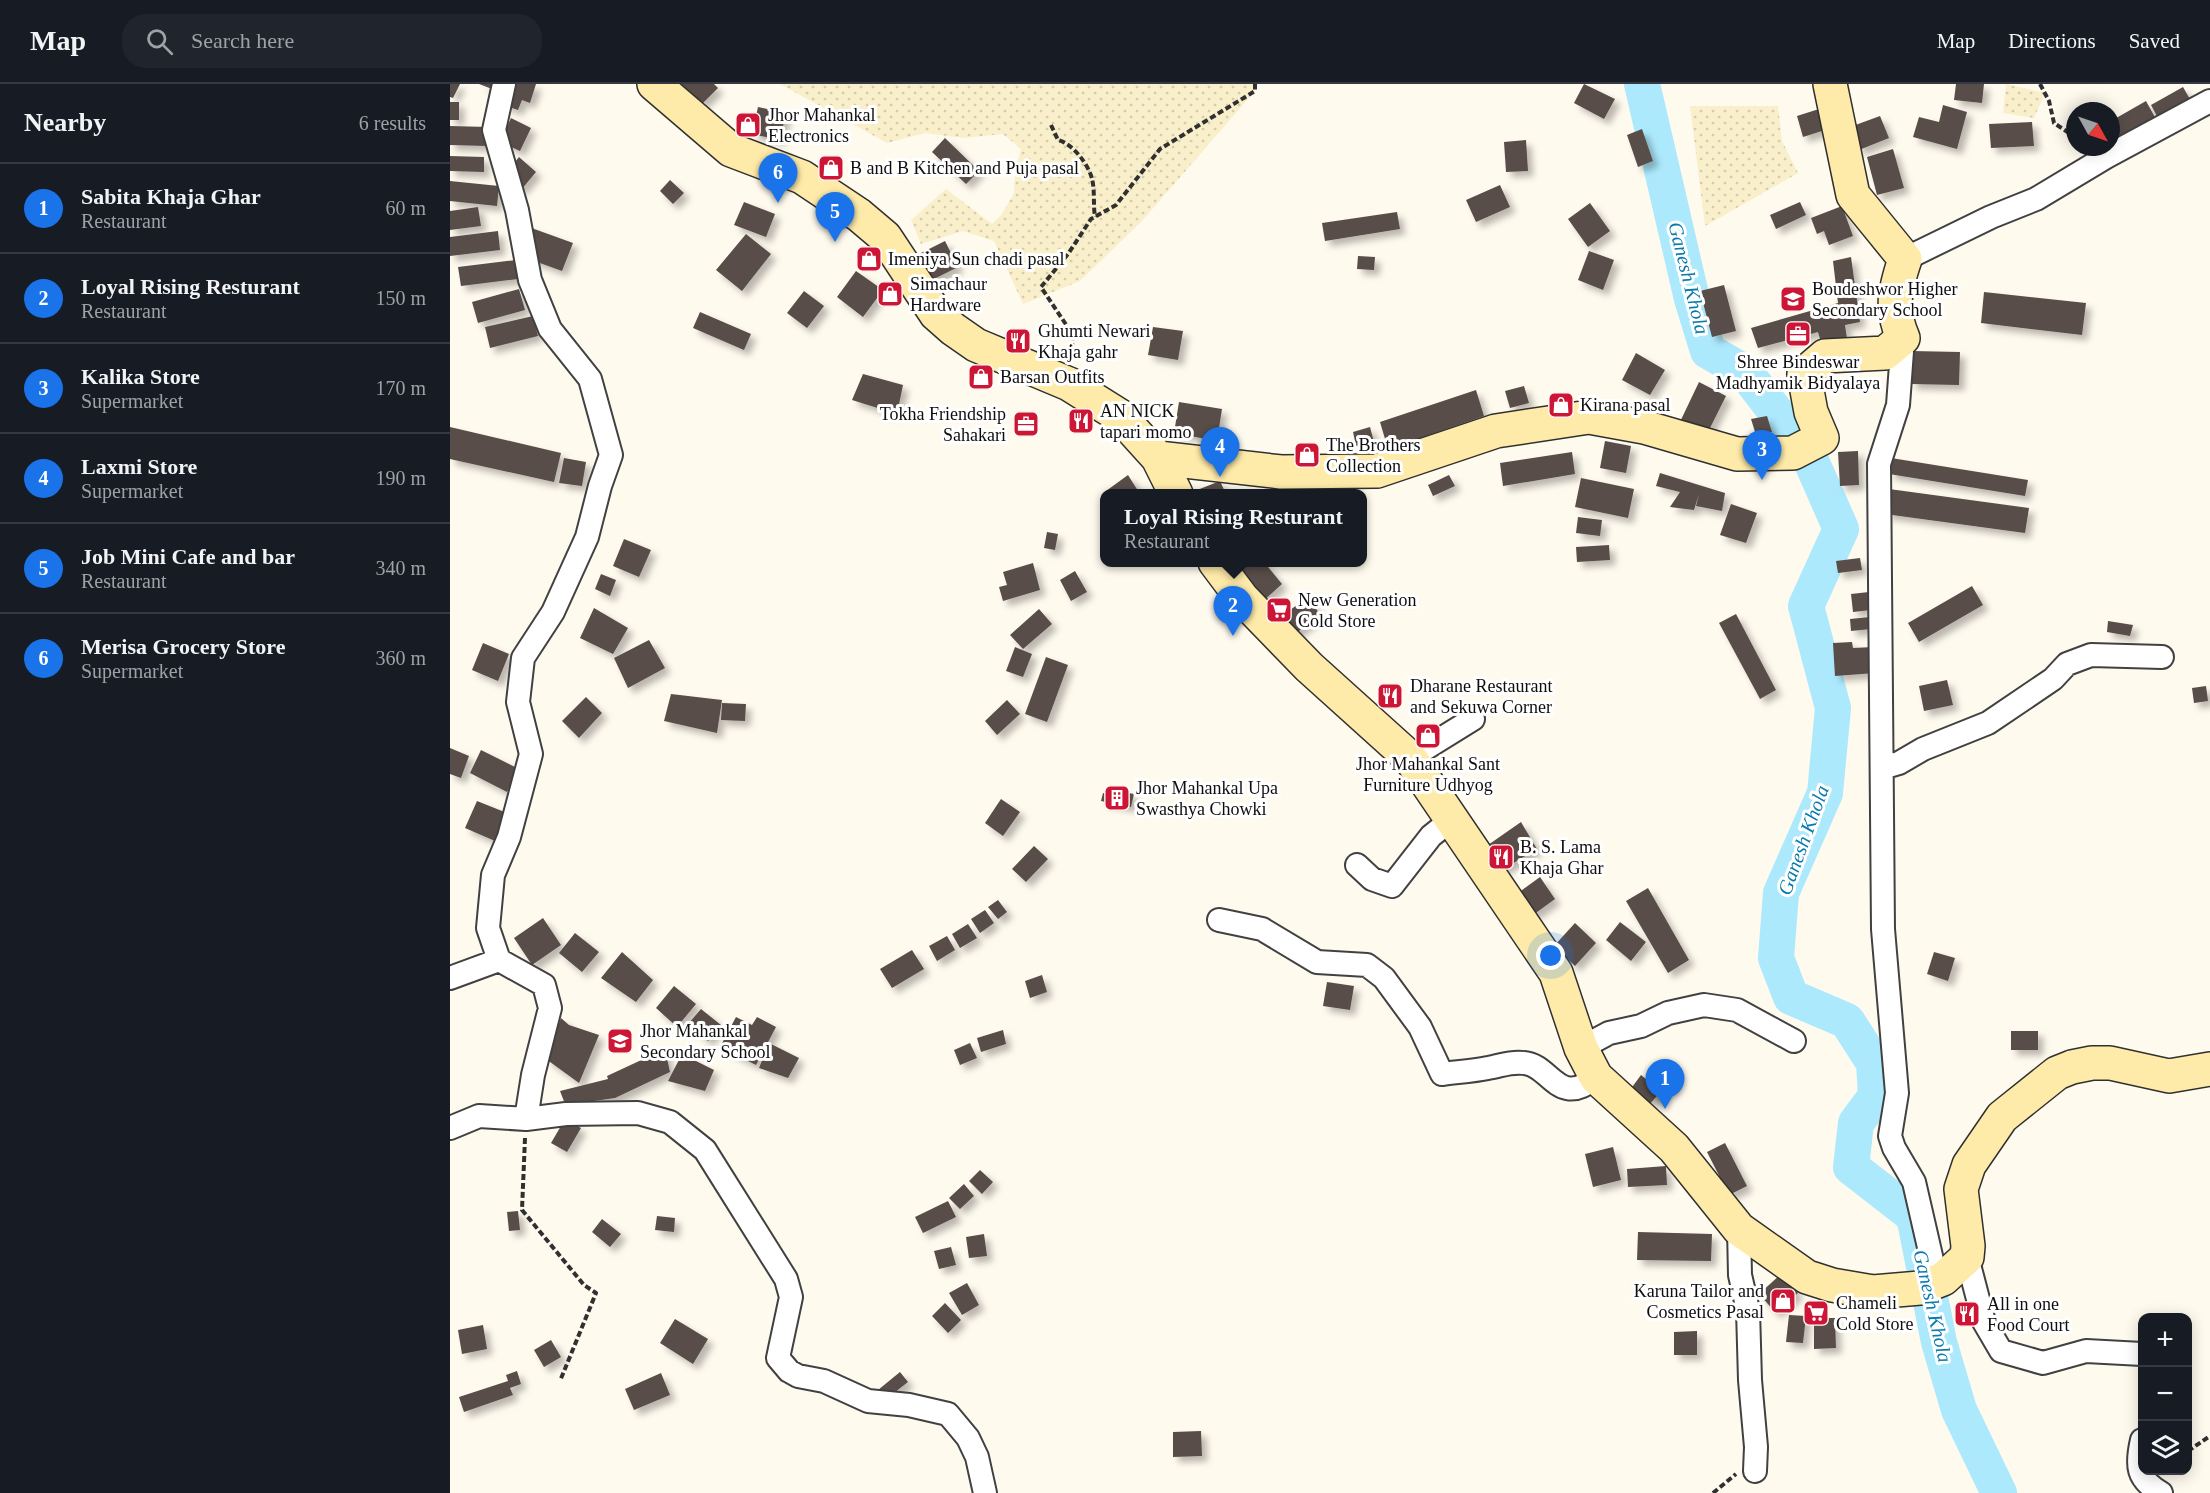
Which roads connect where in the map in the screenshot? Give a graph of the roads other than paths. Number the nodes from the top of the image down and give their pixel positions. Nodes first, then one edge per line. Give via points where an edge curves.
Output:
1 (504, 84) edge
2 (654, 84) edge
3 (1830, 84) edge
4 (2210, 101) edge
5 (1905, 259) junction
6 (1903, 338) junction
7 (1158, 458) junction
8 (1174, 489) edge
9 (1219, 567) edge
10 (2162, 657) dead end
11 (1473, 718) dead end
12 (1410, 758) junction
13 (1882, 768) junction
14 (1451, 820) junction
15 (1357, 865) dead end
16 (1219, 920) dead end
17 (499, 960) junction
18 (450, 978) edge
19 (1794, 1041) dead end
20 (1581, 1048) junction
21 (2210, 1069) edge
22 (1596, 1077) junction
23 (526, 1119) junction
24 (450, 1128) edge
25 (1739, 1229) junction
26 (1966, 1257) junction
27 (1929, 1285) junction
28 (2138, 1354) edge
29 (1755, 1470) road end
30 (2142, 1475) edge
31 (985, 1493) edge
32 (2161, 1493) edge

1 - 17 street via 494,129 517,210 530,280 550,328 590,379 611,455 587,537 553,612 523,658 518,702 531,754 510,837 493,874 488,928
2 - 7 street via 731,150 802,177 859,215 885,237 936,314 953,329 976,345 1069,384 1120,416
3 - 5 street via 1853,195
4 - 5 street via 2036,200
5 - 6 street via 1895,289 1895,320
6 - 7 street via 1885,353 1826,356 1804,374 1811,412 1822,438 1793,453 1737,454 1644,427 1590,417 1496,431 1377,471 1281,472
6 - 13 street via 1898,405 1879,464
7 - 8 street
9 - 12 street via 1242,598 1309,667
10 - 13 street via 2091,655 2067,664 2053,680 1988,723
11 - 12 street
12 - 14 street
13 - 27 street via 1883,929 1897,1093 1890,1136 1914,1182
14 - 15 street via 1431,837 1392,885 1372,879
14 - 20 street via 1556,973
16 - 22 street via 1262,928 1317,962 1367,965 1389,985 1420,1026 1442,1074 1516,1062 1528,1063 1572,1089 1586,1086
17 - 18 street
17 - 23 street via 544,985 550,1008
19 - 20 street via 1737,1010 1704,1005 1668,1012 1641,1026 1609,1033
20 - 22 street
21 - 26 street via 2169,1076 2092,1063 2072,1067 2037,1087 2002,1117 1969,1165 1961,1189
22 - 25 street via 1674,1148
23 - 24 street via 479,1116
23 - 31 street via 638,1113 670,1122 705,1150 786,1279 791,1297 778,1358 798,1376 824,1381 868,1401 948,1414 968,1438 977,1457
25 - 27 street via 1808,1277 1832,1286 1873,1292
25 - 29 street via 1740,1275 1748,1310
26 - 27 street
26 - 28 street via 1984,1322 2001,1351 2043,1363 2086,1351
30 - 32 street via 2147,1485

